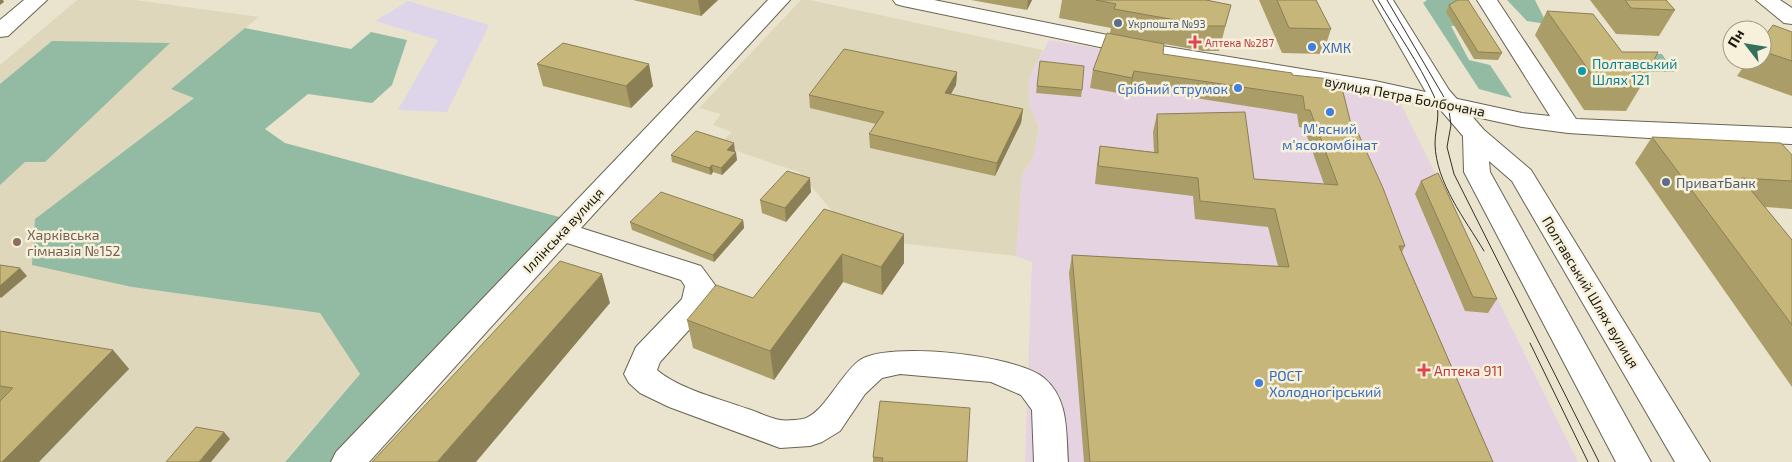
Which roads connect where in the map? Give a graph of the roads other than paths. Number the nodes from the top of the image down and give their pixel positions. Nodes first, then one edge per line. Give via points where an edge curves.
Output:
1 (37, 0) edge
2 (780, 0) edge
3 (904, 0) edge
4 (1383, 0) edge
5 (1486, 0) edge
6 (1766, 0) edge
7 (1792, 18) edge
8 (0, 31) edge
9 (1448, 104) junction
10 (1568, 126) junction
11 (1475, 135) junction
12 (1792, 136) edge
13 (562, 232) junction
14 (348, 462) edge
15 (1051, 462) edge
16 (1634, 462) edge
17 (1693, 462) edge

1 - 8 street
2 - 13 street, Іллінська вулиця
3 - 9 street, вулиця Петра Болбочана via 1162,53 1375,88
4 - 9 street, Полтавський Шлях вулиця via 1434,88
5 - 10 street
6 - 7 street
9 - 10 street, вулиця Петра Болбочана
9 - 11 street, Полтавський Шлях вулиця
10 - 12 street, вулиця Петра Болбочана
11 - 16 street via 1477,172
11 - 17 street, Полтавський Шлях вулиця via 1522,176
13 - 14 street, Іллінська вулиця
13 - 15 street via 691,273 700,285 696,303 648,356 640,374 658,388 780,434 810,432 828,421 854,385 872,368 900,362 994,370 1032,386 1048,408

